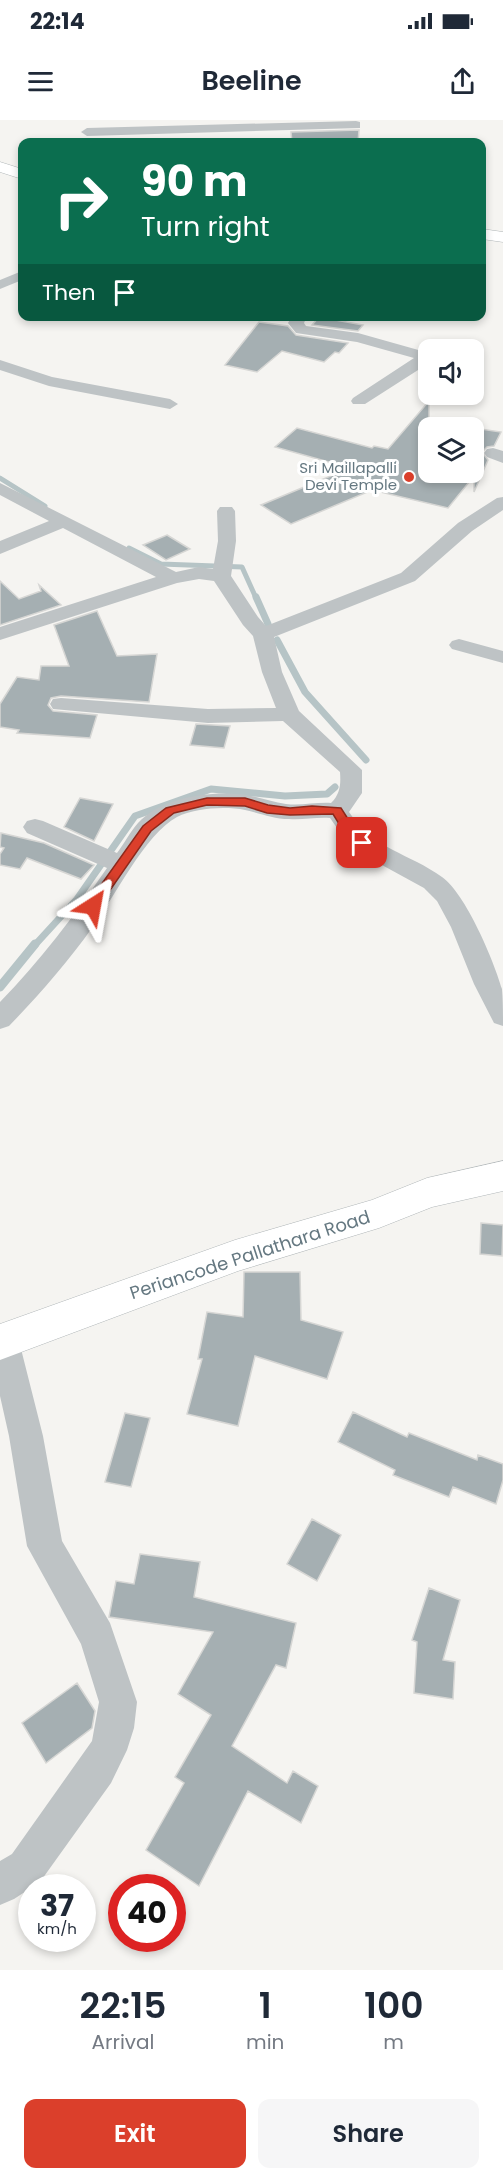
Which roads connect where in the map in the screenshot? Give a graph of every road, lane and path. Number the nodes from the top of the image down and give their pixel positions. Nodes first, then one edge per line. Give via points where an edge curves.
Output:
1 (110, 120) edge
2 (241, 123) edge
3 (356, 125) dead end
4 (486, 235) edge
5 (503, 237) edge
6 (0, 272) edge
7 (18, 276) edge
8 (18, 276) edge
9 (0, 285) edge
10 (301, 323) edge
11 (298, 347) dead end
12 (0, 364) edge
13 (359, 401) dead end
14 (170, 404) dead end
15 (0, 488) edge
16 (503, 502) edge
17 (226, 511) dead end
18 (62, 522) junction
19 (0, 548) edge
20 (221, 576) junction
21 (173, 578) junction
22 (0, 634) edge
23 (263, 634) junction
24 (459, 645) dead end
25 (503, 657) edge
26 (60, 704) dead end
27 (289, 714) junction
28 (337, 811) junction
29 (35, 827) dead end
30 (122, 865) junction
31 (503, 1016) edge
32 (0, 1019) edge
33 (503, 1176) edge
34 (1, 1341) edge
35 (0, 1885) edge

1 - 2 street via 82,135
2 - 3 street
4 - 5 main road
6 - 7 street
8 - 9 street
10 - 11 street
10 - 13 street via 427,357
12 - 14 street via 50,381
15 - 18 street
16 - 23 street via 465,528 408,577
17 - 20 street via 227,541
18 - 19 street
18 - 21 street
20 - 21 street via 199,573
20 - 23 street
21 - 22 street
23 - 27 street
24 - 25 street
26 - 27 street via 208,716
27 - 28 street via 351,770 350,798
28 - 30 street via 290,812 245,802 207,802 170,810 147,828
28 - 31 street via 350,833 374,852 436,885 453,908
29 - 30 street
30 - 32 street via 42,975
33 - 34 main road, Periancode Pallathara Road via 427,1192 380,1213 235,1256
34 - 35 street via 26,1436 45,1546 97,1636 118,1702 115,1728 97,1769 26,1868

